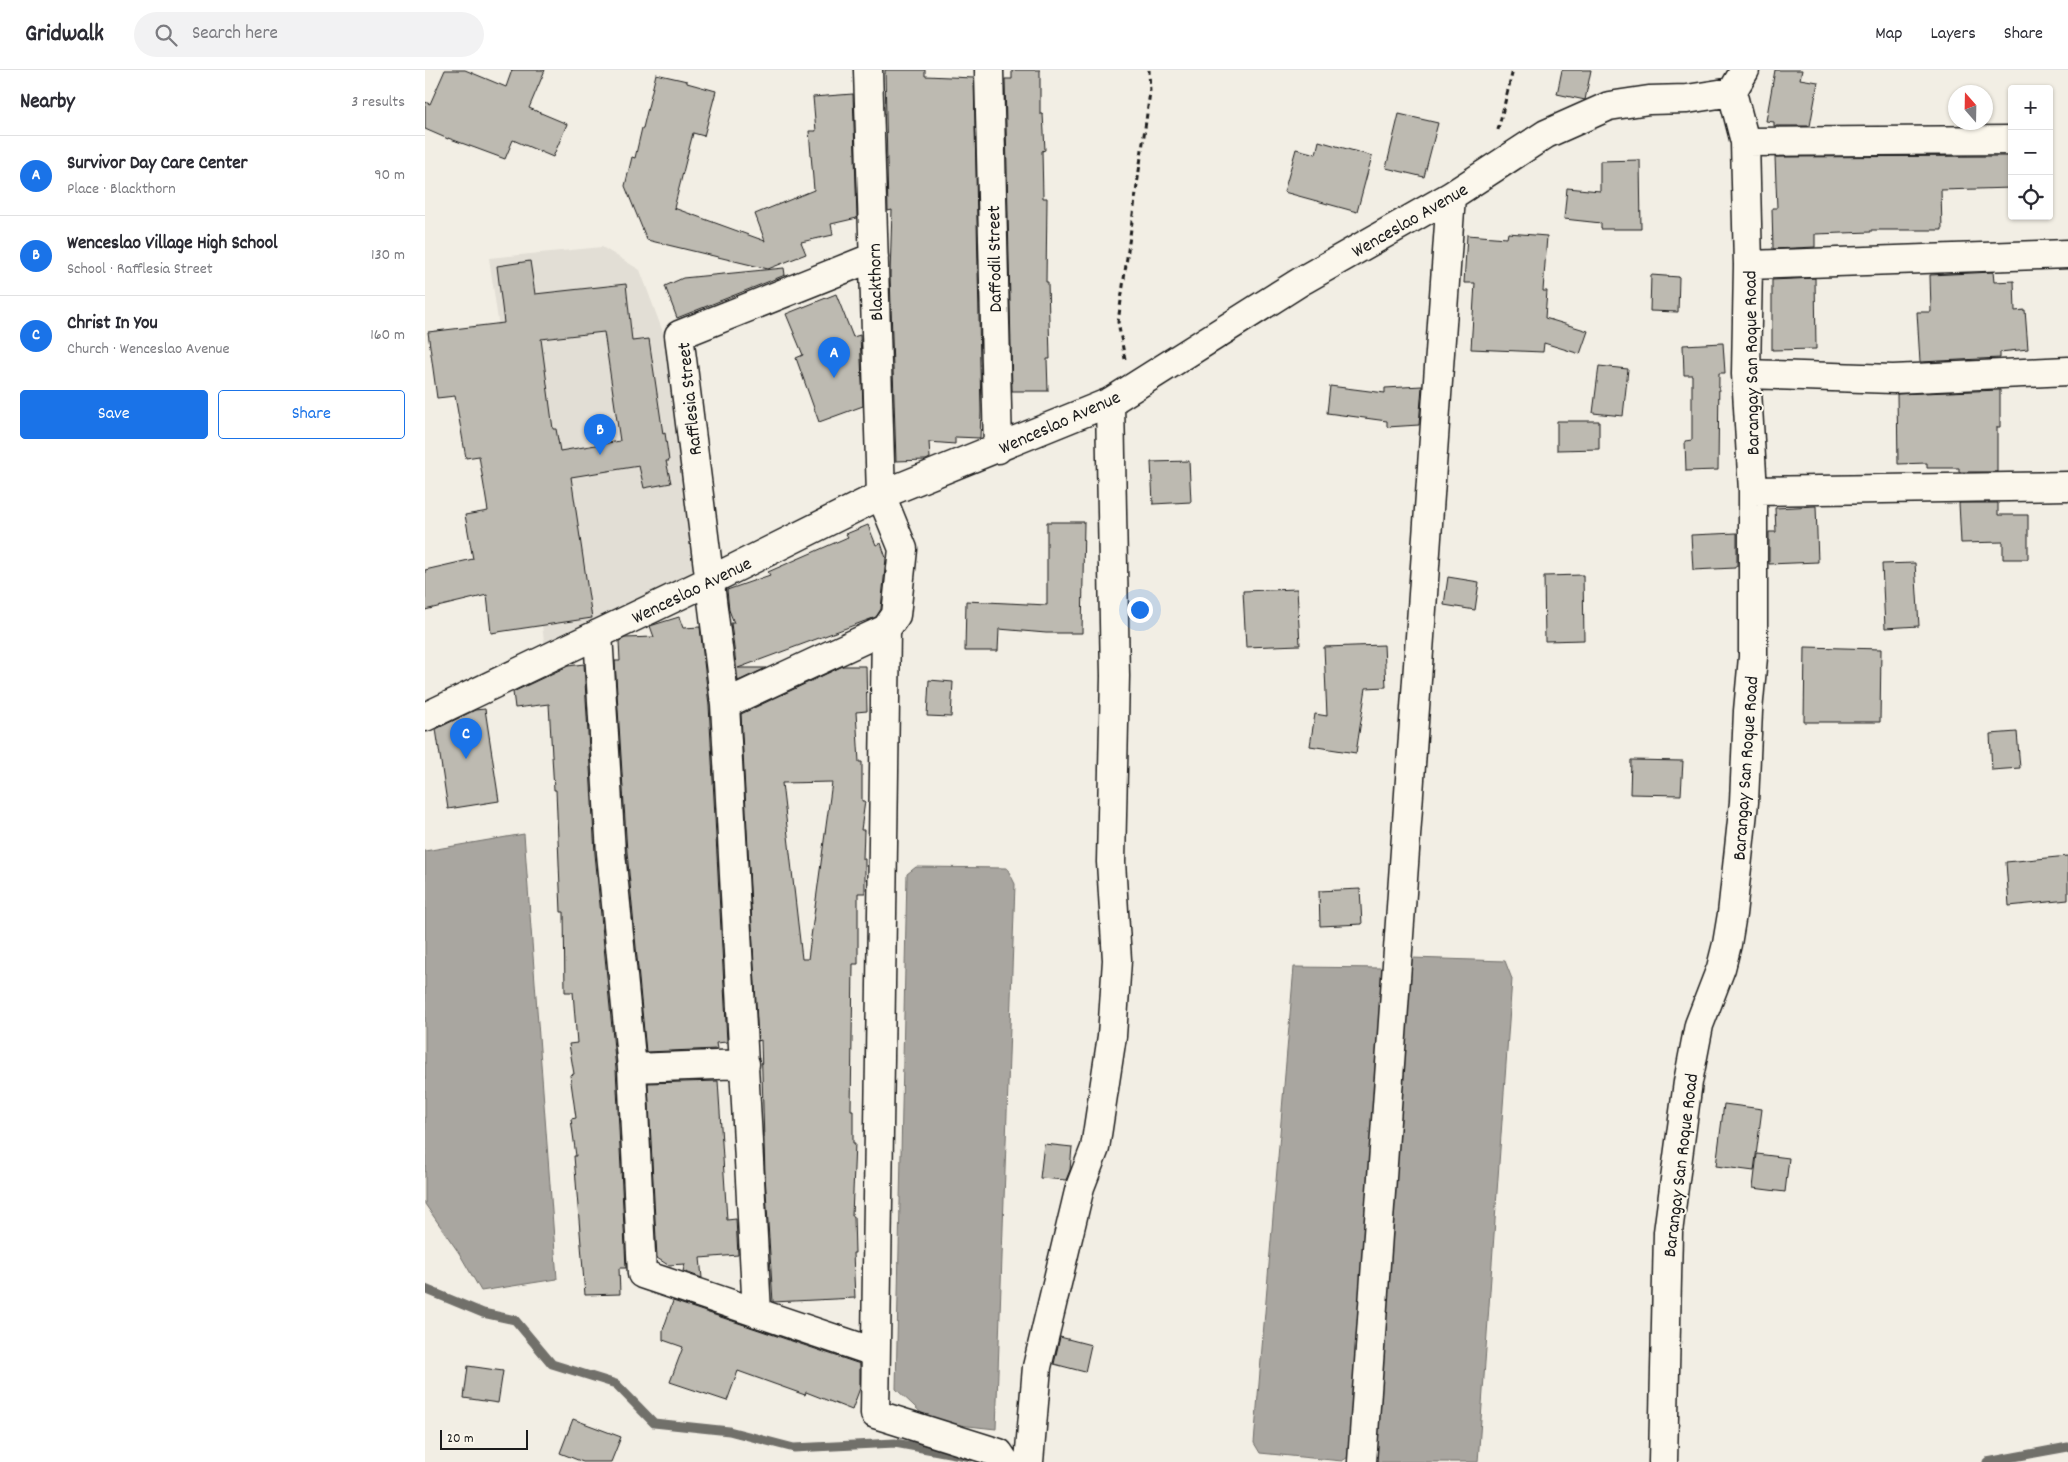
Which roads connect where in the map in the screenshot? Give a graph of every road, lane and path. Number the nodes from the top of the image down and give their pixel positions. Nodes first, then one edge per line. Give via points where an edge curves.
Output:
1 (868, 70) edge
2 (989, 70) edge
3 (1149, 70) edge
4 (1513, 70) edge
5 (1739, 81) edge
6 (2008, 140) edge
7 (1745, 142) junction
8 (1488, 171) junction
9 (1451, 196) junction
10 (2068, 254) edge
11 (874, 257) junction
12 (1748, 265) junction
13 (2068, 371) edge
14 (1746, 374) junction
15 (1120, 396) junction
16 (998, 449) junction
17 (2068, 486) edge
18 (1753, 491) junction
19 (881, 495) junction
20 (709, 581) junction
21 (886, 629) junction
22 (599, 634) junction
23 (725, 704) junction
24 (425, 717) edge
25 (745, 1064) junction
26 (632, 1068) junction
27 (757, 1313) junction
28 (875, 1352) junction
29 (1005, 1462) edge
30 (1029, 1462) edge
31 (1362, 1462) edge
32 (1663, 1462) edge

1 - 11 street, Blackthorn
2 - 16 street, Daffodil Street
3 - 15 path via 1150,92 1118,322
4 - 8 path
5 - 7 street, Barangay San Roque Road
5 - 8 street, Wenceslao Avenue via 1687,99 1609,106 1546,134
6 - 7 street
7 - 12 street, Barangay San Roque Road
8 - 9 street, Wenceslao Avenue
9 - 15 street, Wenceslao Avenue via 1303,280
9 - 31 street
10 - 12 street
11 - 19 street, Blackthorn
11 - 20 street, Rafflesia Street via 679,335
12 - 14 street, Barangay San Roque Road
13 - 14 street via 1893,379
14 - 18 street, Barangay San Roque Road
15 - 16 street, Wenceslao Avenue
15 - 30 street via 1111,862 1117,960 1112,1036 1095,1148 1080,1187 1037,1367
16 - 19 street, Wenceslao Avenue
17 - 18 street
18 - 32 street, Barangay San Roque Road via 1753,657 1744,802 1727,944 1697,1034 1687,1082 1668,1232
19 - 20 street, Wenceslao Avenue
19 - 21 street via 903,549 896,615
20 - 22 street, Wenceslao Avenue
20 - 23 street
21 - 23 street
21 - 28 street
22 - 24 street, Wenceslao Avenue
22 - 26 street via 611,853
23 - 25 street
25 - 26 street
25 - 27 street
26 - 27 street via 642,1274
27 - 28 street
28 - 29 street via 875,1414 999,1453

